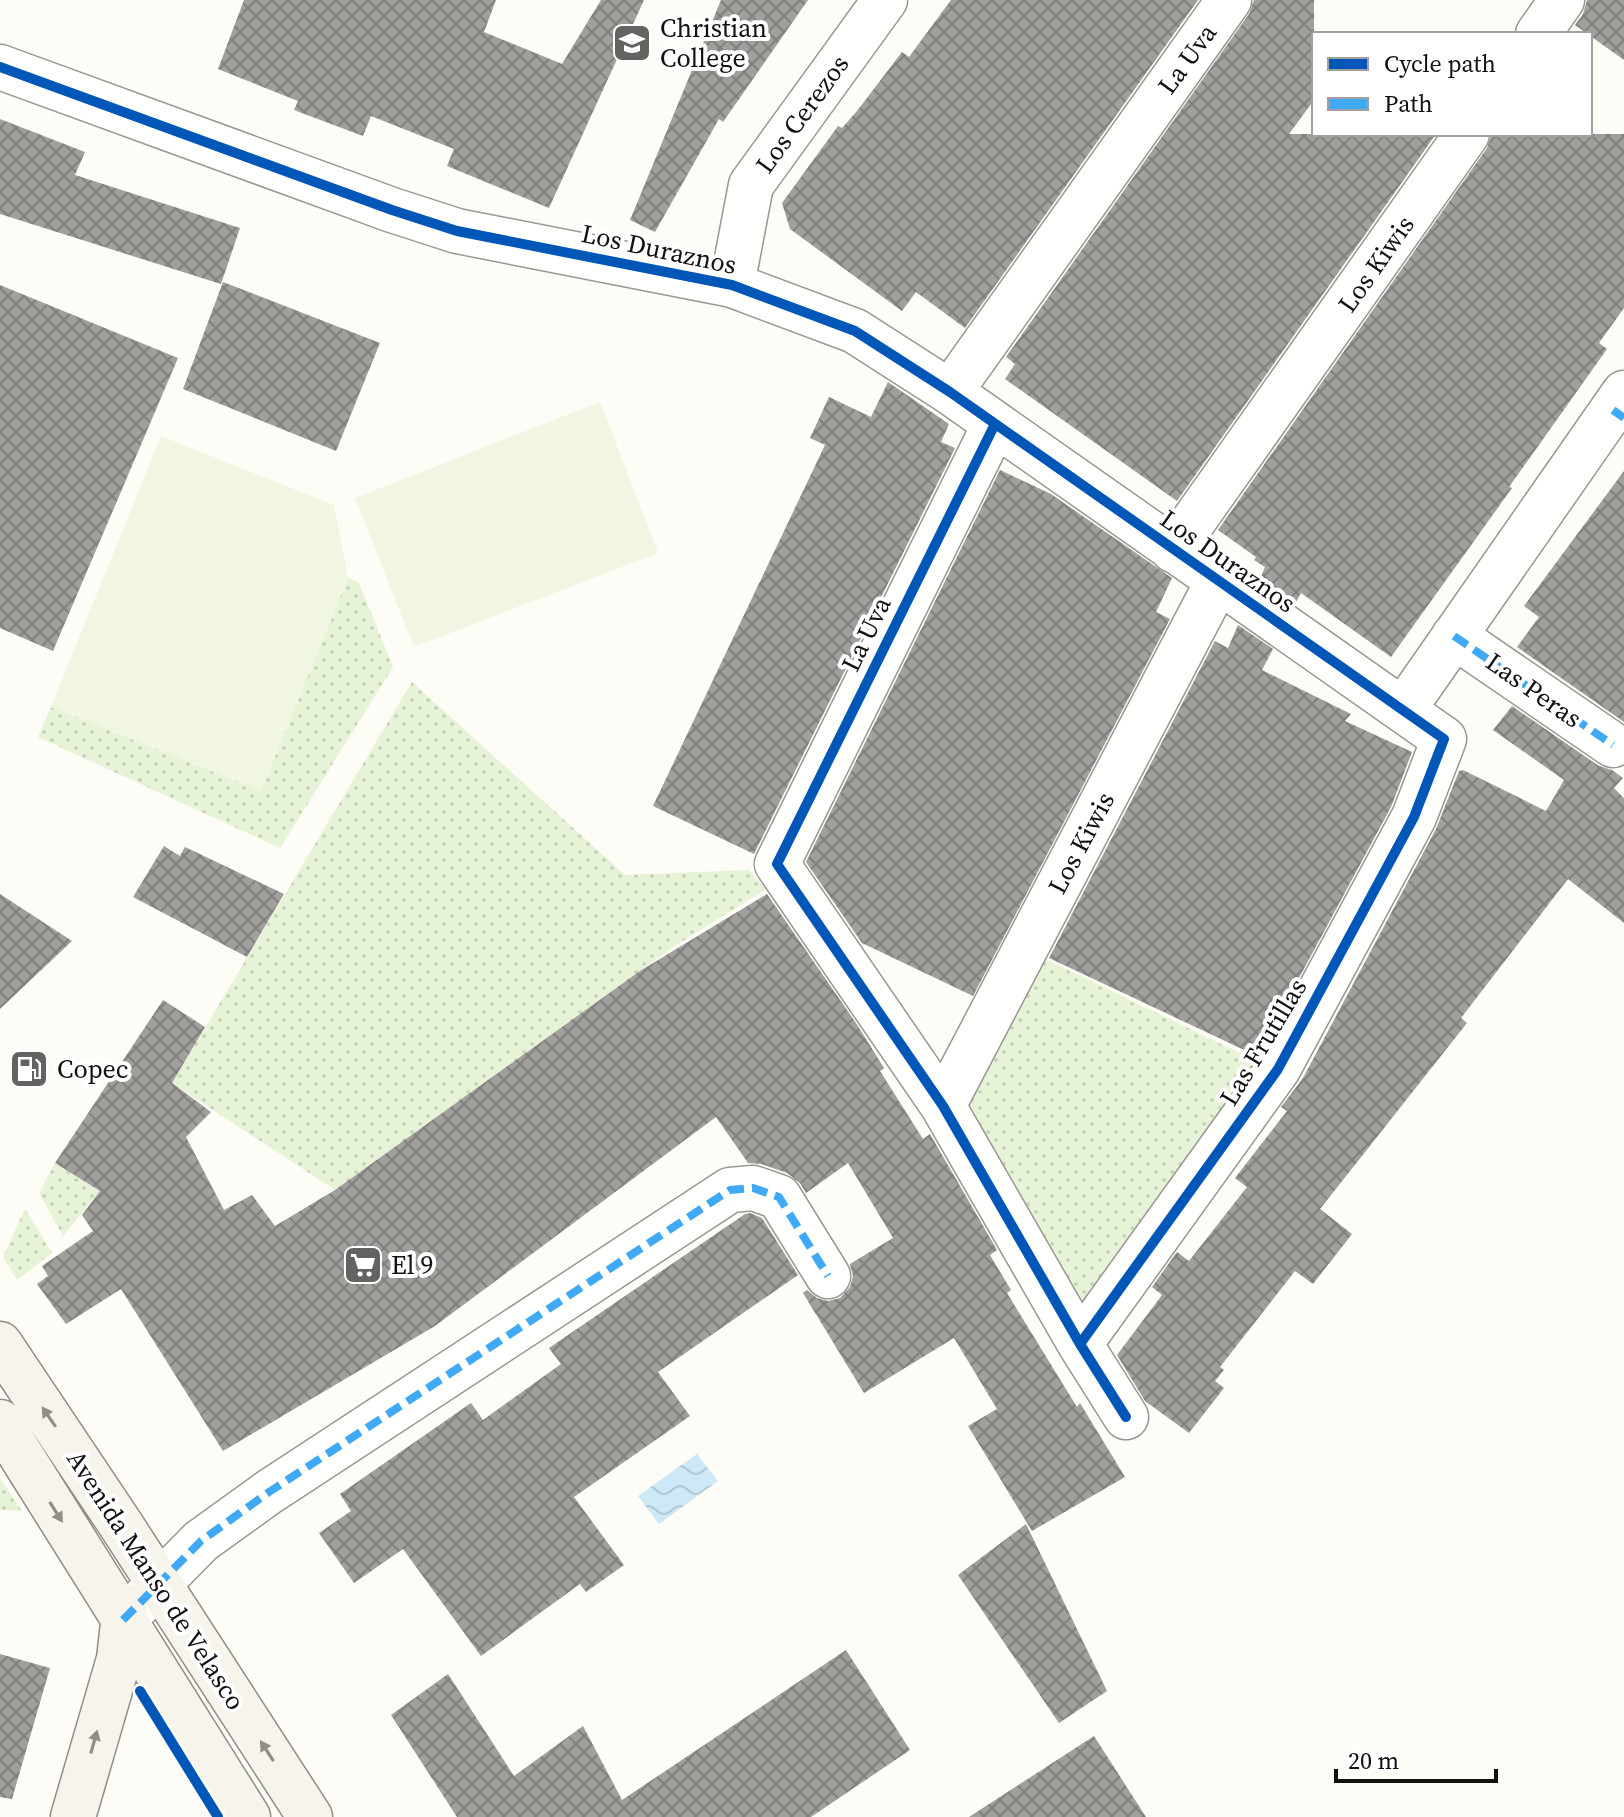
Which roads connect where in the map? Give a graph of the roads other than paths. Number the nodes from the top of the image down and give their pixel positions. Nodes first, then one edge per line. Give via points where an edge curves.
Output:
1 (885, 0) edge
2 (1229, 0) edge
3 (1562, 0) edge
4 (1539, 32) edge
5 (0, 67) edge
6 (1466, 136) edge
7 (732, 285) junction
8 (950, 392) junction
9 (1620, 407) edge
10 (995, 424) junction
11 (1173, 550) junction
12 (1218, 581) junction
13 (1454, 636) junction
14 (1403, 710) junction
15 (1444, 739) joint
16 (1613, 745) dead end
17 (943, 1106) junction
18 (828, 1276) dead end
19 (0, 1344) edge
20 (1080, 1344) junction
21 (1126, 1417) dead end
22 (0, 1422) edge
23 (121, 1525) junction
24 (159, 1583) junction
25 (123, 1620) junction
26 (170, 1694) junction
27 (106, 1700) junction
28 (73, 1817) edge
29 (248, 1817) edge
30 (310, 1817) edge

1 - 7 street, Los Cerezos via 751,185
2 - 8 street, La Uva
3 - 4 street
5 - 7 street, Los Duraznos via 457,231
6 - 11 street, Los Kiwis
7 - 8 street, Los Duraznos via 855,331
8 - 10 street, Los Duraznos
9 - 13 street
10 - 11 street, Los Duraznos
10 - 17 street, La Uva via 777,864
11 - 12 street, Los Duraznos
12 - 14 street, Los Duraznos
12 - 17 street, Los Kiwis
13 - 14 street
13 - 16 street, Las Peras
14 - 15 street, Los Duraznos
15 - 20 street, Las Frutillas via 1414,817 1278,1069
17 - 20 street
18 - 24 street via 779,1197 753,1188 730,1190 269,1492 201,1541
23 -> 19 main road, Avenida Manso de Velasco
20 - 21 street
22 -> 25 main road, Avenida Manso de Velasco
23 - 24 main road, Avenida Manso de Velasco
23 - 25 main road via 127,1587
24 - 25 street
30 -> 24 main road, Avenida Manso de Velasco
25 - 26 main road, Avenida Manso de Velasco
25 - 27 main road via 119,1659
26 - 27 main road via 140,1691
26 - 29 main road, Avenida Manso de Velasco
28 -> 27 main road

